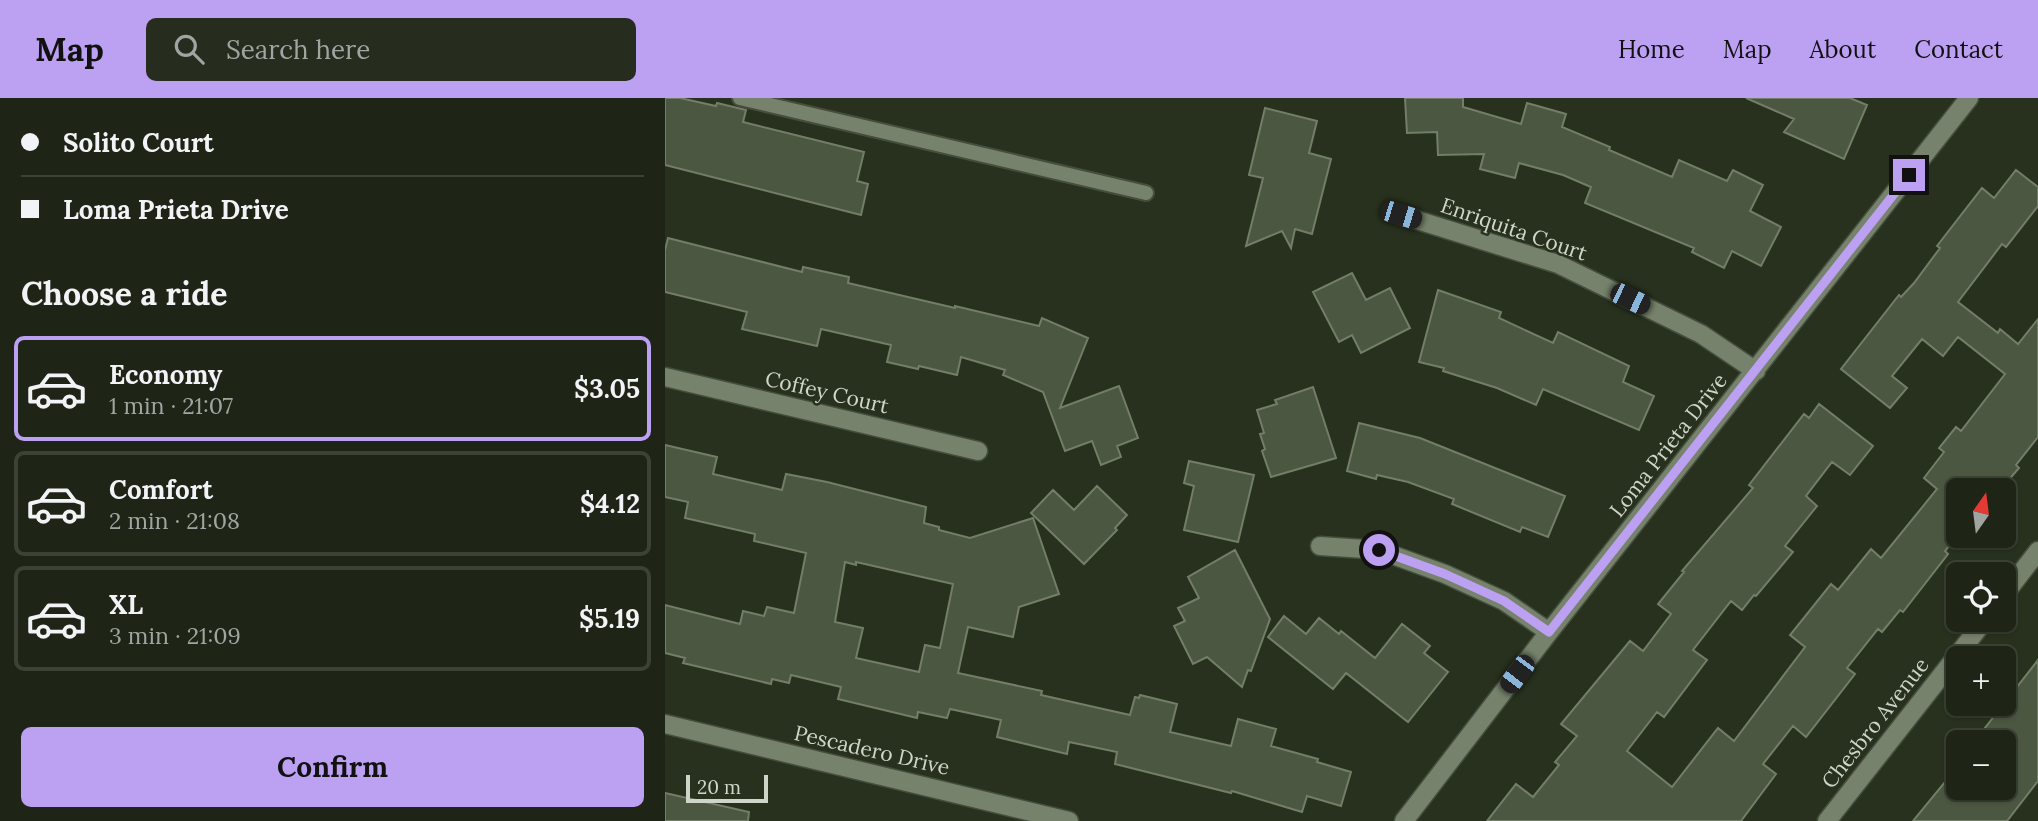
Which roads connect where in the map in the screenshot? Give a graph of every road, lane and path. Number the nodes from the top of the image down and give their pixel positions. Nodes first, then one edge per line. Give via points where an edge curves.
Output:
1 (740, 98) edge
2 (1969, 98) edge
3 (1146, 194) dead end
4 (1401, 215) dead end
5 (1756, 371) junction
6 (665, 377) edge
7 (978, 452) dead end
8 (1320, 546) dead end
9 (2038, 551) edge
10 (2016, 579) edge
11 (1549, 632) junction
12 (1976, 632) edge
13 (665, 724) edge
14 (1069, 821) edge
15 (1404, 821) edge
16 (1827, 821) edge

1 - 3 lane
2 - 5 street, Loma Prieta Drive
4 - 5 street, Enriquita Court via 1558,264 1701,334
5 - 11 street, Loma Prieta Drive
6 - 7 street, Coffey Court
8 - 11 street via 1379,550 1445,574 1504,601
9 - 10 street
11 - 15 street, Loma Prieta Drive
12 - 16 street, Chesbro Avenue
13 - 14 street, Pescadero Drive

